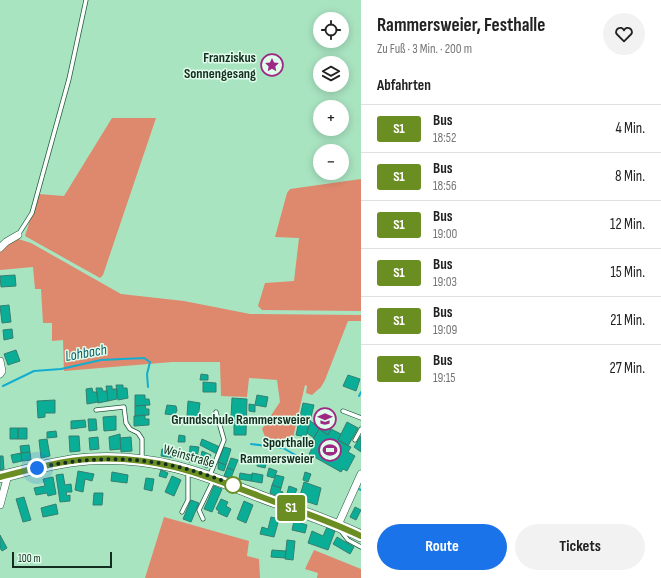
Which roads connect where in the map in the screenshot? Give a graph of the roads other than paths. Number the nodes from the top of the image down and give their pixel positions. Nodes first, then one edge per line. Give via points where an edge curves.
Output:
1 (86, 0) edge
2 (18, 235) joint
3 (0, 248) edge
4 (0, 361) edge
5 (0, 374) edge
6 (96, 410) dead end
7 (343, 411) dead end
8 (216, 412) dead end
9 (361, 418) edge
10 (361, 429) edge
11 (355, 440) dead end
12 (142, 460) junction
13 (188, 469) junction
14 (361, 474) edge
15 (4, 476) edge
16 (212, 477) junction
17 (0, 505) edge
18 (182, 512) dead end
19 (203, 519) dead end
20 (338, 525) junction
21 (361, 536) edge
22 (361, 547) edge

1 - 2 lane via 69,79 32,213
2 - 3 street
4 - 5 street
6 - 12 lane via 124,407 126,423 142,439
7 - 9 lane
8 - 16 lane via 224,440
10 - 11 lane
12 - 13 street, Weinstraße
12 - 15 street, Weinstraße via 88,459 63,462
13 - 16 street, Weinstraße
13 - 18 lane via 188,500
14 - 20 street
15 - 17 street
16 - 19 lane via 199,510
16 - 20 street, Weinstraße
20 - 21 street, Weinstraße
20 - 22 lane via 348,540

